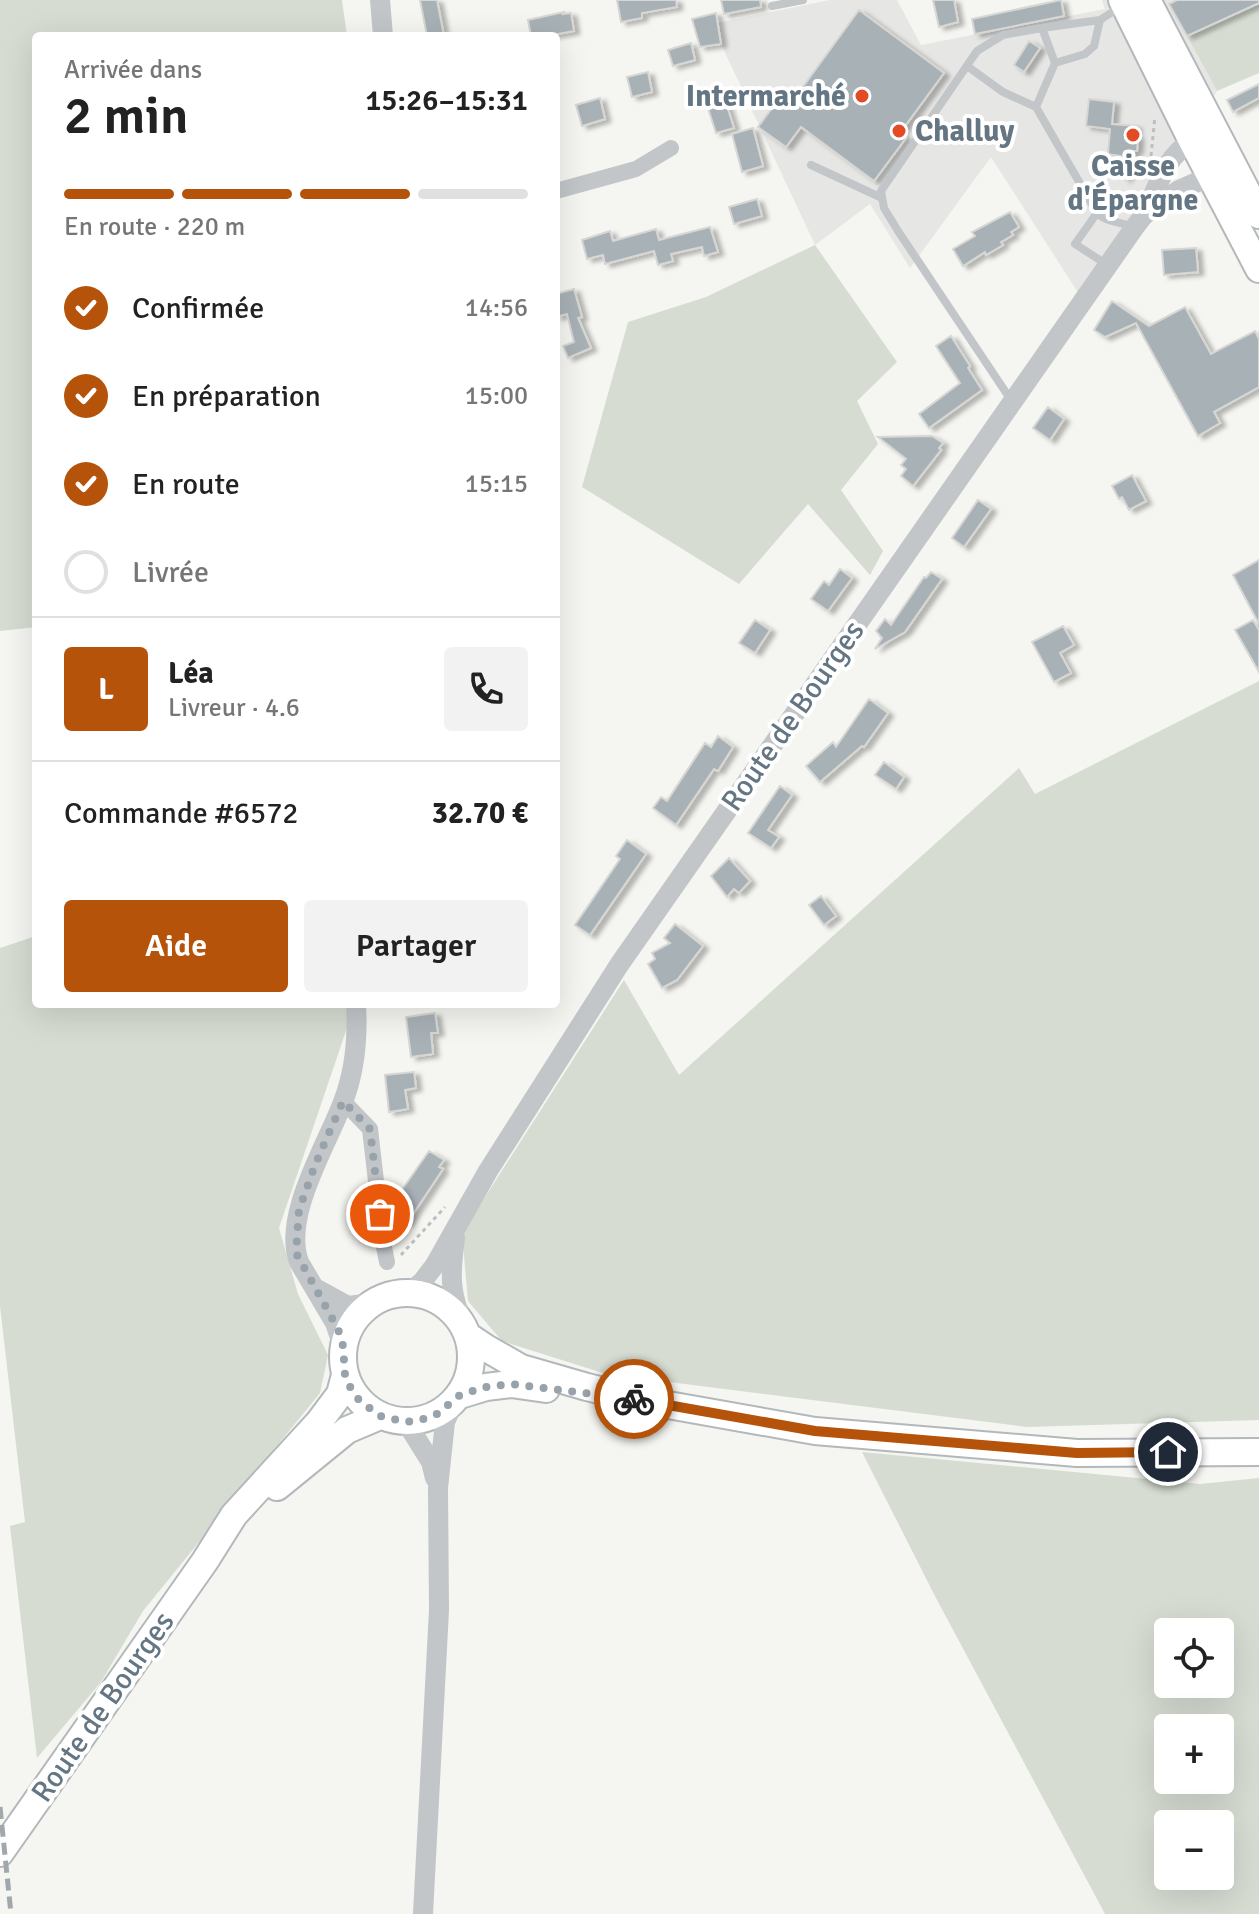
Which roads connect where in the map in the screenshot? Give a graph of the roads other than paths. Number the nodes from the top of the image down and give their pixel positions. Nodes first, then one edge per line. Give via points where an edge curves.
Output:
1 (380, 0) edge
2 (803, 0) edge
3 (1137, 5) edge
4 (772, 6) dead end
5 (1100, 20) junction
6 (1042, 28) junction
7 (383, 32) edge
8 (1055, 63) junction
9 (967, 66) junction
10 (1036, 107) junction
11 (1192, 141) junction
12 (671, 148) dead end
13 (811, 165) dead end
14 (1214, 172) junction
15 (560, 190) edge
16 (882, 198) junction
17 (1097, 213) junction
18 (1259, 215) edge
19 (1139, 221) junction
20 (1259, 240) edge
21 (1108, 265) junction
22 (1259, 269) edge
23 (1012, 402) junction
24 (356, 1008) edge
25 (343, 1101) junction
26 (457, 1227) junction
27 (387, 1262) road end
28 (315, 1288) junction
29 (409, 1293) junction
30 (373, 1303) junction
31 (466, 1332) junction
32 (343, 1346) junction
33 (345, 1375) junction
34 (457, 1398) junction
35 (640, 1400) junction
36 (380, 1416) junction
37 (406, 1422) junction
38 (1259, 1452) edge
39 (438, 1488) junction
40 (205, 1561) junction
41 (0, 1853) edge
42 (423, 1914) edge

1 - 7 street
2 - 4 lane
3 - 5 lane
3 - 11 main road
3 - 14 main road via 1202,122
3 - 18 main road
5 - 6 lane
5 - 8 lane via 1094,46
6 - 8 lane
6 - 9 lane via 1003,35 977,51
8 - 10 lane
9 - 10 lane
9 - 16 lane via 881,191
10 - 17 lane
11 - 14 main road via 1200,138
11 - 19 street, Route de Bourges via 1171,158
12 - 15 street via 636,169
13 - 16 lane
14 - 19 street, Route de Bourges via 1179,190
14 - 20 main road
14 - 22 main road
16 - 23 lane via 898,231
17 - 19 lane via 1122,222
17 - 21 lane via 1075,244
19 - 21 street, Route de Bourges
21 - 23 street, Route de Bourges
23 - 26 street, Route de Bourges via 619,965
24 - 25 street via 354,1060
25 - 27 street via 370,1129
25 - 28 street via 299,1210 296,1253
26 - 29 street, Route de Bourges via 422,1282
26 - 31 street, Route de Bourges via 451,1285
28 - 30 street via 348,1306
28 - 32 street
29 - 30 main road
29 - 31 main road via 434,1298 453,1311
30 - 32 main road via 355,1319
31 - 34 main road via 472,1361
31 - 35 main road via 521,1368
32 - 33 main road
33 - 36 main road via 359,1400
33 - 40 main road via 340,1394 319,1422 234,1515
34 - 35 main road via 511,1384
34 - 37 main road via 437,1414
34 - 39 street via 445,1422
35 - 38 main road via 846,1434 1077,1453
36 - 37 main road
36 - 40 main road via 347,1430 310,1459 244,1516
37 - 39 street via 431,1462
39 - 42 street via 439,1610
40 - 41 main road, Route de Bourges

